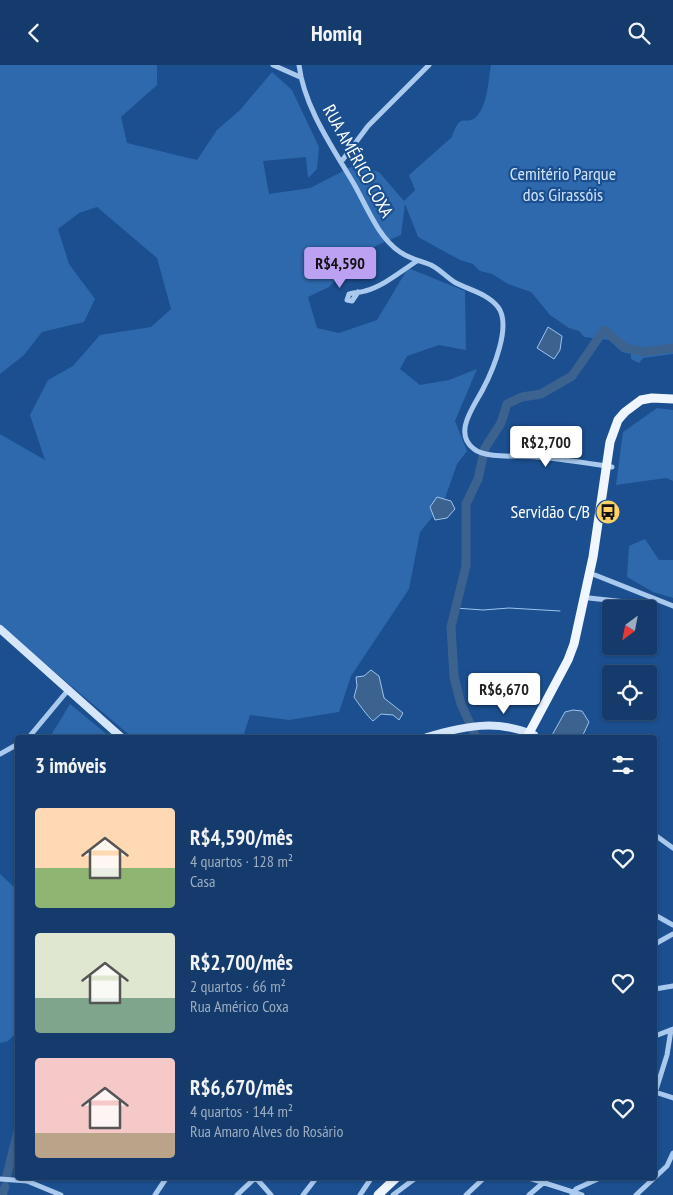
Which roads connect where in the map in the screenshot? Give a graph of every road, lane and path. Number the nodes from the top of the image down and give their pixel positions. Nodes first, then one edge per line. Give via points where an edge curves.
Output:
1 (273, 65) edge
2 (299, 65) edge
3 (429, 65) edge
4 (300, 77) junction
5 (341, 162) junction
6 (418, 261) junction
7 (358, 292) dead end
8 (673, 399) edge
9 (673, 405) edge
10 (609, 467) junction
11 (595, 557) junction
12 (594, 575) junction
13 (589, 598) junction
14 (608, 600) edge
15 (673, 606) edge
16 (0, 629) edge
17 (69, 689) junction
18 (31, 735) edge
19 (120, 735) edge
20 (434, 735) edge
21 (528, 735) edge
22 (531, 735) edge
23 (532, 735) edge
24 (15, 746) edge
25 (0, 754) edge
26 (657, 836) edge
27 (673, 848) edge
28 (657, 916) edge
29 (673, 925) edge
30 (673, 934) edge
31 (657, 943) edge
32 (673, 986) edge
33 (657, 989) edge
34 (672, 1030) edge
35 (657, 1035) edge
36 (657, 1086) edge
37 (657, 1093) edge
38 (673, 1097) edge
39 (673, 1153) edge
40 (657, 1175) edge
41 (0, 1179) edge
42 (165, 1180) edge
43 (254, 1180) edge
44 (258, 1180) edge
45 (315, 1180) edge
46 (370, 1180) edge
47 (386, 1180) edge
48 (394, 1180) edge
49 (413, 1180) edge
50 (482, 1180) edge
51 (535, 1180) edge
52 (547, 1180) edge
53 (597, 1180) edge
54 (652, 1180) edge
55 (544, 1183) junction
56 (572, 1194) edge
57 (61, 1195) edge
58 (155, 1195) edge
59 (237, 1195) edge
60 (271, 1195) edge
61 (303, 1195) edge
62 (360, 1195) edge
63 (372, 1195) edge
64 (378, 1195) edge
65 (393, 1195) edge
66 (466, 1195) edge
67 (529, 1195) edge
68 (582, 1195) edge
69 (636, 1195) edge

1 - 4 street
2 - 4 street, RUA AMÉRICO COXA
3 - 5 street via 368,126
4 - 5 street, RUA AMÉRICO COXA
5 - 6 street, RUA AMÉRICO COXA via 373,221 399,251
6 - 7 street via 378,285
6 - 10 street, RUA AMÉRICO COXA via 489,298 502,314 504,329 489,376 466,420 469,445 486,454
8 - 10 main road via 641,400 625,412 613,432
9 - 10 main road via 648,402 628,415 618,434
10 - 11 main road
11 - 12 main road
11 - 22 main road via 568,660
12 - 13 main road
12 - 15 street
13 - 14 street
13 - 23 main road via 576,653
16 - 17 street
17 - 18 street
17 - 19 street
20 - 21 street via 475,725 504,726
24 - 25 street
26 - 27 street
28 - 29 street
30 - 31 street
32 - 33 street
34 - 35 street
34 - 36 street
37 - 38 street
39 - 40 street via 667,1166
41 - 57 street via 27,1181
42 - 58 street
43 - 59 street
44 - 60 street
45 - 61 street
46 - 62 street
47 - 63 main road
48 - 64 main road
49 - 65 street
50 - 66 street
51 - 55 street
52 - 55 street
53 - 56 street
54 - 69 street
55 - 56 street
55 - 67 street
56 - 68 street

